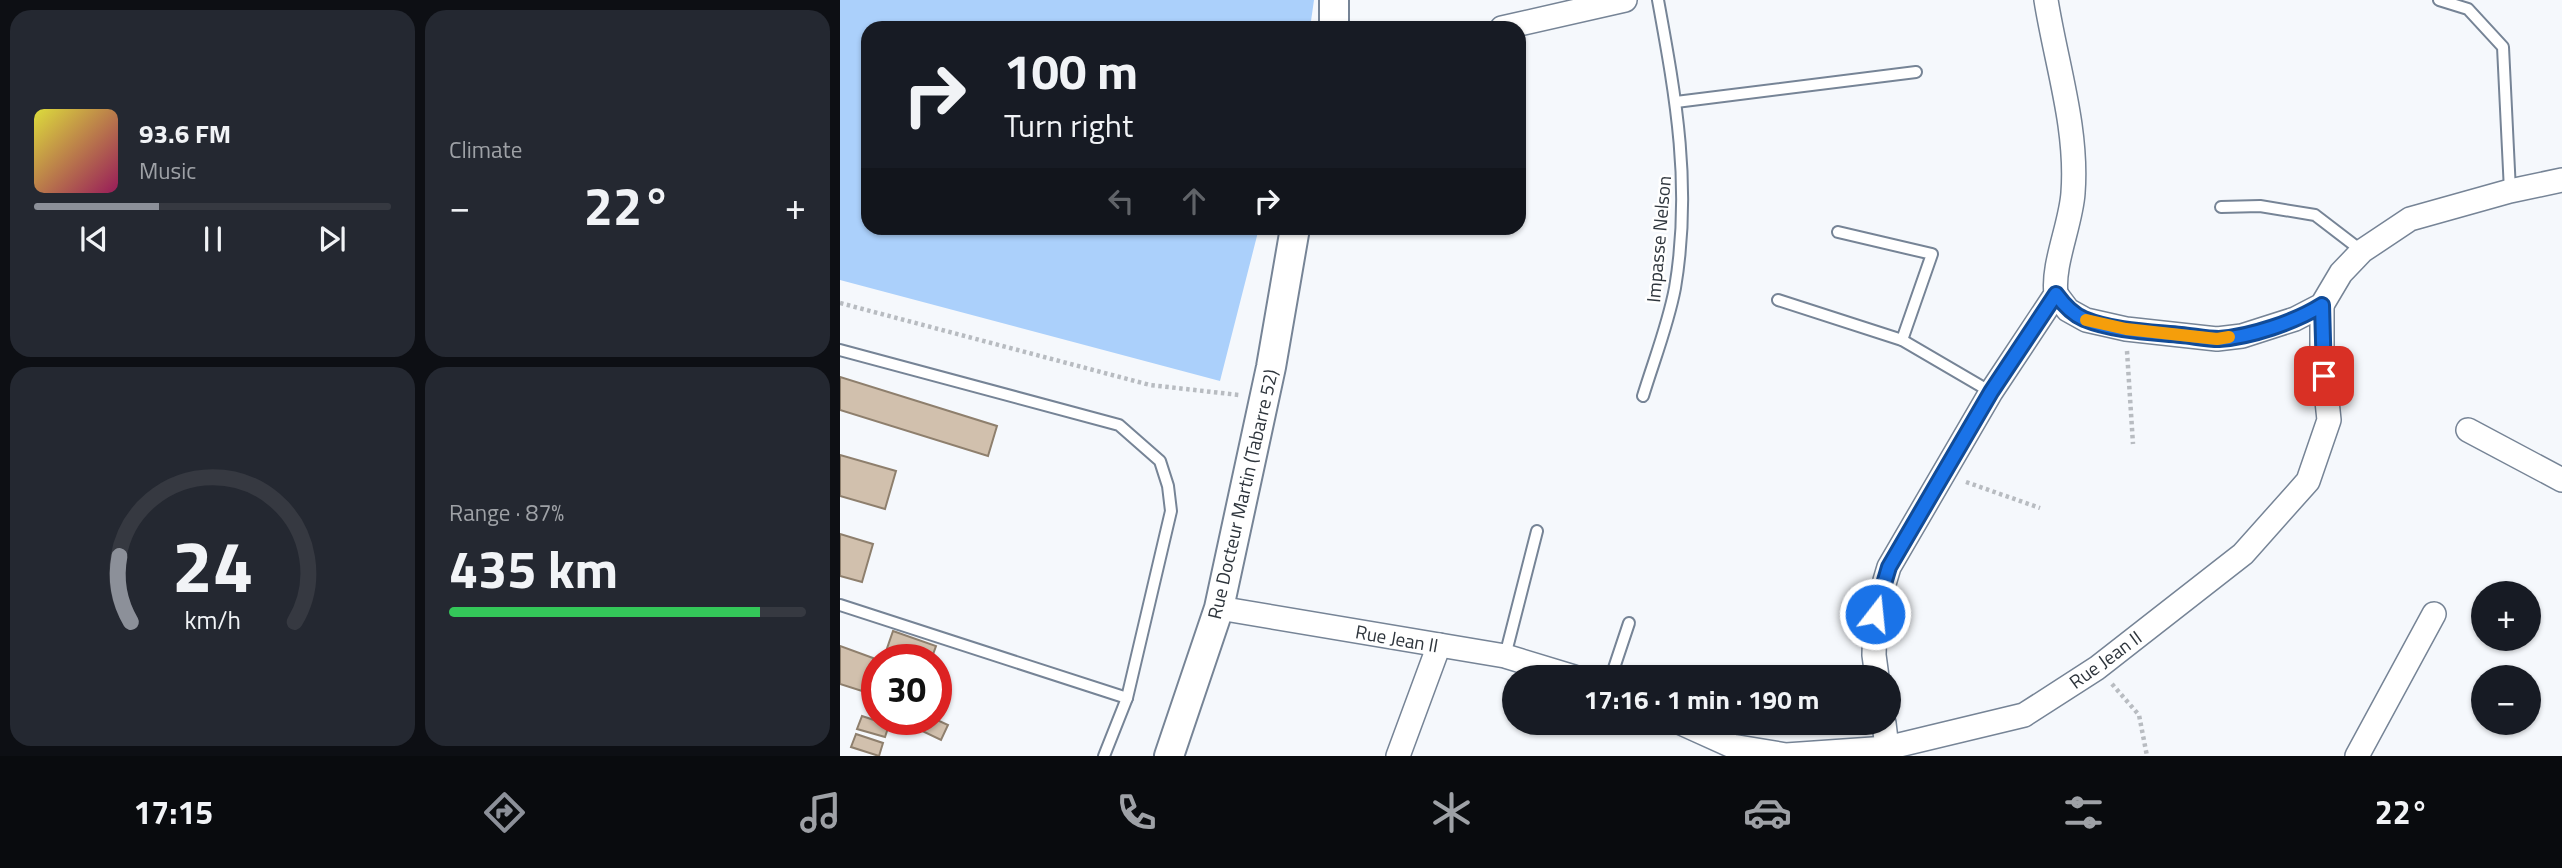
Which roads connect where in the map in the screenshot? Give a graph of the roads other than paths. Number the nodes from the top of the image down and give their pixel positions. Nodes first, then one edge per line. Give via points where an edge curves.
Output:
1 (1334, 0) edge
2 (1625, 0) edge
3 (1658, 0) edge
4 (2046, 0) edge
5 (2439, 0) edge
6 (1334, 21) edge
7 (1526, 23) edge
8 (1916, 72) dead end
9 (1676, 102) junction
10 (2562, 180) edge
11 (2511, 191) junction
12 (2221, 207) dead end
13 (1838, 232) dead end
14 (1294, 235) edge
15 (2362, 251) junction
16 (2056, 294) junction
17 (1779, 300) dead end
18 (2322, 305) junction
19 (1902, 340) junction
20 (840, 350) edge
21 (1991, 392) junction
22 (1643, 396) dead end
23 (2468, 429) dead end
24 (2562, 480) edge
25 (1537, 531) dead end
26 (840, 606) edge
27 (1219, 608) junction
28 (2434, 614) dead end
29 (1629, 623) dead end
30 (1439, 645) junction
31 (1505, 656) junction
32 (1535, 665) edge
33 (1615, 665) edge
34 (1875, 665) edge
35 (1127, 698) junction
36 (1708, 735) edge
37 (1885, 735) edge
38 (1887, 748) junction
39 (1104, 756) edge
40 (1169, 756) edge
41 (1398, 756) edge
42 (1785, 756) edge
43 (2357, 756) edge

1 - 6 street
2 - 7 street
3 - 9 lane, Impasse Nelson
4 - 16 street via 2072,147 2073,193
5 - 11 lane via 2468,9 2502,47
8 - 9 lane
9 - 22 lane, Impasse Nelson via 1684,180 1675,285
10 - 11 street
11 - 15 street via 2410,219
12 - 15 lane via 2260,206 2315,215
13 - 19 lane via 1932,254
14 - 27 street, Rue Docteur Martin (Tabarre 52)
15 - 18 street via 2341,273
16 - 18 street via 2068,310 2086,320 2217,339 2242,336
16 - 21 street
17 - 19 lane
18 - 38 street, Rue Jean II via 2329,420 2308,481 2243,554 2097,668 2024,715
19 - 21 lane
20 - 35 lane via 1119,425 1160,461 1171,511
21 - 34 street via 1889,567 1875,614
23 - 24 street
25 - 31 lane
26 - 35 lane
27 - 30 street, Rue Jean II
27 - 40 street, Rue Docteur Martin (Tabarre 52)
28 - 43 street
29 - 33 lane
30 - 31 street, Rue Jean II
30 - 41 street
31 - 32 street, Rue Jean II
35 - 39 lane
36 - 42 street, Rue Jean II via 1732,746
37 - 38 street
38 - 42 street, Rue Jean II

